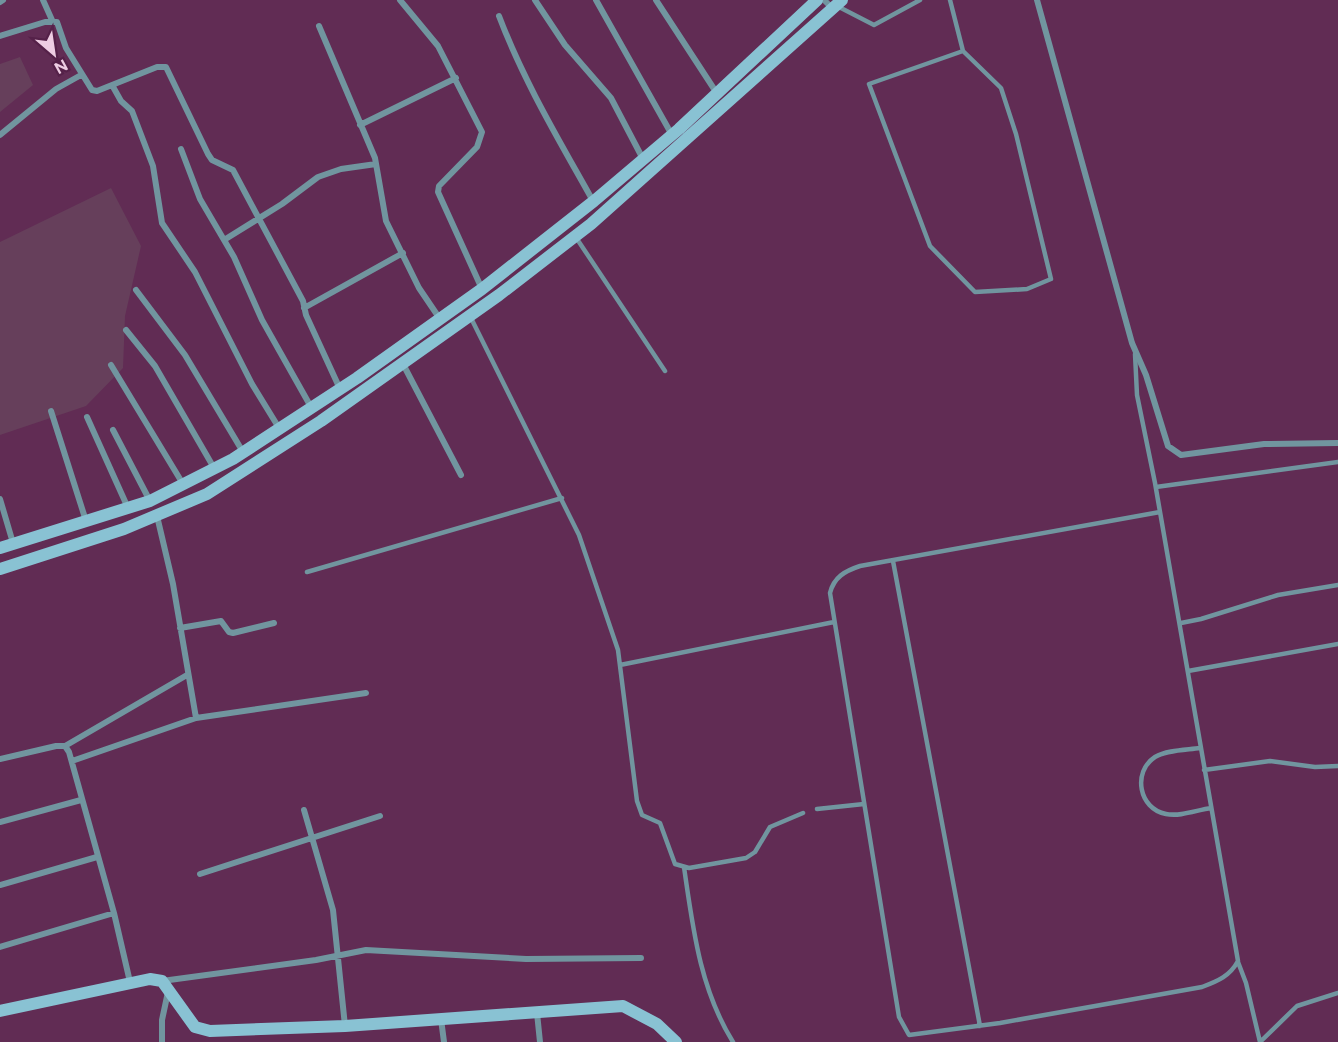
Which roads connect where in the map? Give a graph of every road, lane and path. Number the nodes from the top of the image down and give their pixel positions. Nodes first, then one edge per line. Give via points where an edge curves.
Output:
1 (43, 0) edge
2 (400, 0) edge
3 (535, 0) edge
4 (596, 0) edge
5 (656, 0) edge
6 (817, 0) edge
7 (920, 0) edge
8 (950, 0) edge
9 (1037, 0) edge
10 (836, 2) edge
11 (499, 16) dead end
12 (799, 18) junction
13 (52, 20) junction
14 (319, 26) dead end
15 (809, 30) junction
16 (0, 36) edge
17 (963, 51) junction
18 (81, 75) junction
19 (456, 78) junction
20 (112, 85) junction
21 (718, 94) junction
22 (725, 105) junction
23 (360, 125) junction
24 (0, 135) edge
25 (672, 135) junction
26 (181, 149) dead end
27 (643, 160) junction
28 (376, 164) junction
29 (612, 186) junction
30 (623, 195) junction
31 (594, 201) junction
32 (256, 218) junction
33 (575, 236) junction
34 (224, 240) junction
35 (403, 253) junction
36 (482, 289) junction
37 (136, 290) dead end
38 (304, 308) junction
39 (470, 316) junction
40 (440, 319) junction
41 (126, 330) dead end
42 (449, 331) junction
43 (1135, 351) junction
44 (403, 364) junction
45 (111, 365) dead end
46 (665, 371) dead end
47 (340, 389) junction
48 (311, 407) junction
49 (51, 411) dead end
50 (87, 417) dead end
51 (321, 421) junction
52 (279, 428) junction
53 (114, 430) dead end
54 (1338, 443) edge
55 (243, 452) junction
56 (1338, 462) edge
57 (214, 469) junction
58 (461, 475) dead end
59 (183, 484) junction
60 (1156, 487) junction
61 (562, 498) junction
62 (0, 499) edge
63 (150, 501) junction
64 (128, 508) junction
65 (1160, 512) junction
66 (157, 516) junction
67 (86, 522) junction
68 (13, 543) junction
69 (0, 548) edge
70 (893, 561) junction
71 (0, 569) edge
72 (307, 572) dead end
73 (1338, 585) edge
74 (834, 622) junction
75 (274, 623) dead end
76 (1181, 623) junction
77 (180, 628) junction
78 (1338, 644) edge
79 (620, 665) junction
80 (1188, 671) junction
81 (188, 675) junction
82 (366, 693) dead end
83 (196, 718) junction
84 (65, 746) junction
85 (1200, 747) junction
86 (0, 759) edge
87 (72, 761) junction
88 (1338, 766) edge
89 (1204, 770) junction
90 (81, 800) junction
91 (864, 804) junction
92 (1211, 808) junction
93 (817, 809) dead end
94 (304, 810) dead end
95 (802, 813) dead end
96 (380, 816) dead end
97 (0, 822) edge
98 (311, 838) junction
99 (97, 857) junction
100 (684, 867) junction
101 (200, 874) dead end
102 (0, 885) edge
103 (114, 913) junction
104 (0, 947) edge
105 (339, 956) junction
106 (641, 958) dead end
107 (1238, 962) junction
108 (130, 982) junction
109 (165, 986) junction
110 (1338, 993) edge
111 (0, 1011) edge
112 (537, 1012) junction
113 (441, 1019) junction
114 (345, 1026) junction
115 (980, 1026) junction
116 (162, 1042) edge
117 (444, 1042) edge
118 (540, 1042) edge
119 (676, 1042) edge
120 (733, 1042) edge

1 - 13 street
2 - 19 street via 438,46
3 - 27 street via 565,45 610,98
4 - 25 street
5 - 21 street
6 - 12 main road
7 - 10 lane via 874,25
8 - 17 lane
9 - 43 street
10 - 15 main road
11 - 31 street via 517,63
12 - 15 main road
12 - 21 main road
13 - 16 street
13 - 18 street via 59,25
14 - 23 street
15 - 22 main road
17 - 17 lane via 869,84 930,246 975,292 1027,289 1051,279 1016,134 1001,88
18 - 20 street via 92,90
18 - 24 street via 56,89
19 - 23 street
19 - 36 street via 480,124 481,141 439,186 438,192
20 - 32 street via 166,67 208,154 233,170
20 - 52 street via 132,111 153,166 162,223 195,272
21 - 22 street
21 - 25 main road
22 - 30 main road
23 - 28 street
25 - 27 main road
26 - 34 street via 200,199
27 - 29 main road
28 - 32 street via 318,177
28 - 35 street via 386,221
29 - 30 main road
29 - 31 main road
30 - 33 main road
31 - 36 main road
32 - 34 street
32 - 38 street
33 - 39 main road
33 - 46 lane
34 - 48 street via 262,321
35 - 38 street
35 - 40 street via 419,288
36 - 40 main road
37 - 55 street via 185,355
38 - 47 street
39 - 42 main road
39 - 61 lane
40 - 42 main road
40 - 47 main road
41 - 57 street via 155,366
42 - 44 main road
43 - 54 street via 1168,446 1177,454 1264,444
43 - 60 lane via 1137,394
44 - 51 main road
44 - 58 street
45 - 59 street
47 - 48 main road
48 - 51 main road
48 - 52 main road
49 - 67 street
50 - 64 street
51 - 66 main road via 207,494
52 - 55 main road
53 - 63 street
55 - 57 main road
56 - 60 lane
57 - 59 main road
59 - 63 main road
60 - 65 lane
61 - 72 lane
61 - 79 lane via 579,535
62 - 68 street
63 - 64 main road
64 - 67 main road
65 - 70 lane
65 - 76 lane
66 - 71 main road
66 - 77 street
67 - 68 main road
68 - 69 main road
70 - 74 lane via 860,566 835,580 830,593
70 - 115 lane
73 - 76 lane via 1278,595
74 - 79 lane
74 - 91 lane
75 - 77 street via 233,633 221,621
76 - 80 lane
77 - 81 street
78 - 80 lane
79 - 100 lane via 638,808 642,815 660,823 675,864
80 - 85 lane
81 - 83 street
81 - 84 street
82 - 83 street
83 - 87 street
84 - 86 street
84 - 87 street
85 - 89 lane
85 - 92 lane via 1154,758 1143,772 1141,789 1149,805 1164,814
87 - 90 street
88 - 89 lane via 1270,761
89 - 92 lane
90 - 97 street
90 - 99 street
91 - 93 lane
91 - 115 lane via 903,1027 909,1035 920,1035
92 - 107 lane
94 - 98 street
95 - 100 lane via 770,827 755,852 746,858
96 - 98 street
98 - 101 street
98 - 105 street via 333,910
99 - 102 street
99 - 103 street
100 - 120 lane via 707,991
103 - 104 street
103 - 108 street
105 - 106 street via 387,950 526,959
105 - 109 street
105 - 114 street
107 - 110 lane via 1260,1042 1297,1006
107 - 115 lane via 1219,981 1202,987
108 - 109 main road via 150,979
108 - 111 main road
109 - 114 main road via 195,1027 210,1031
109 - 116 street
112 - 113 main road
112 - 118 street
112 - 119 main road via 623,1006 657,1024
113 - 114 main road
113 - 117 street

